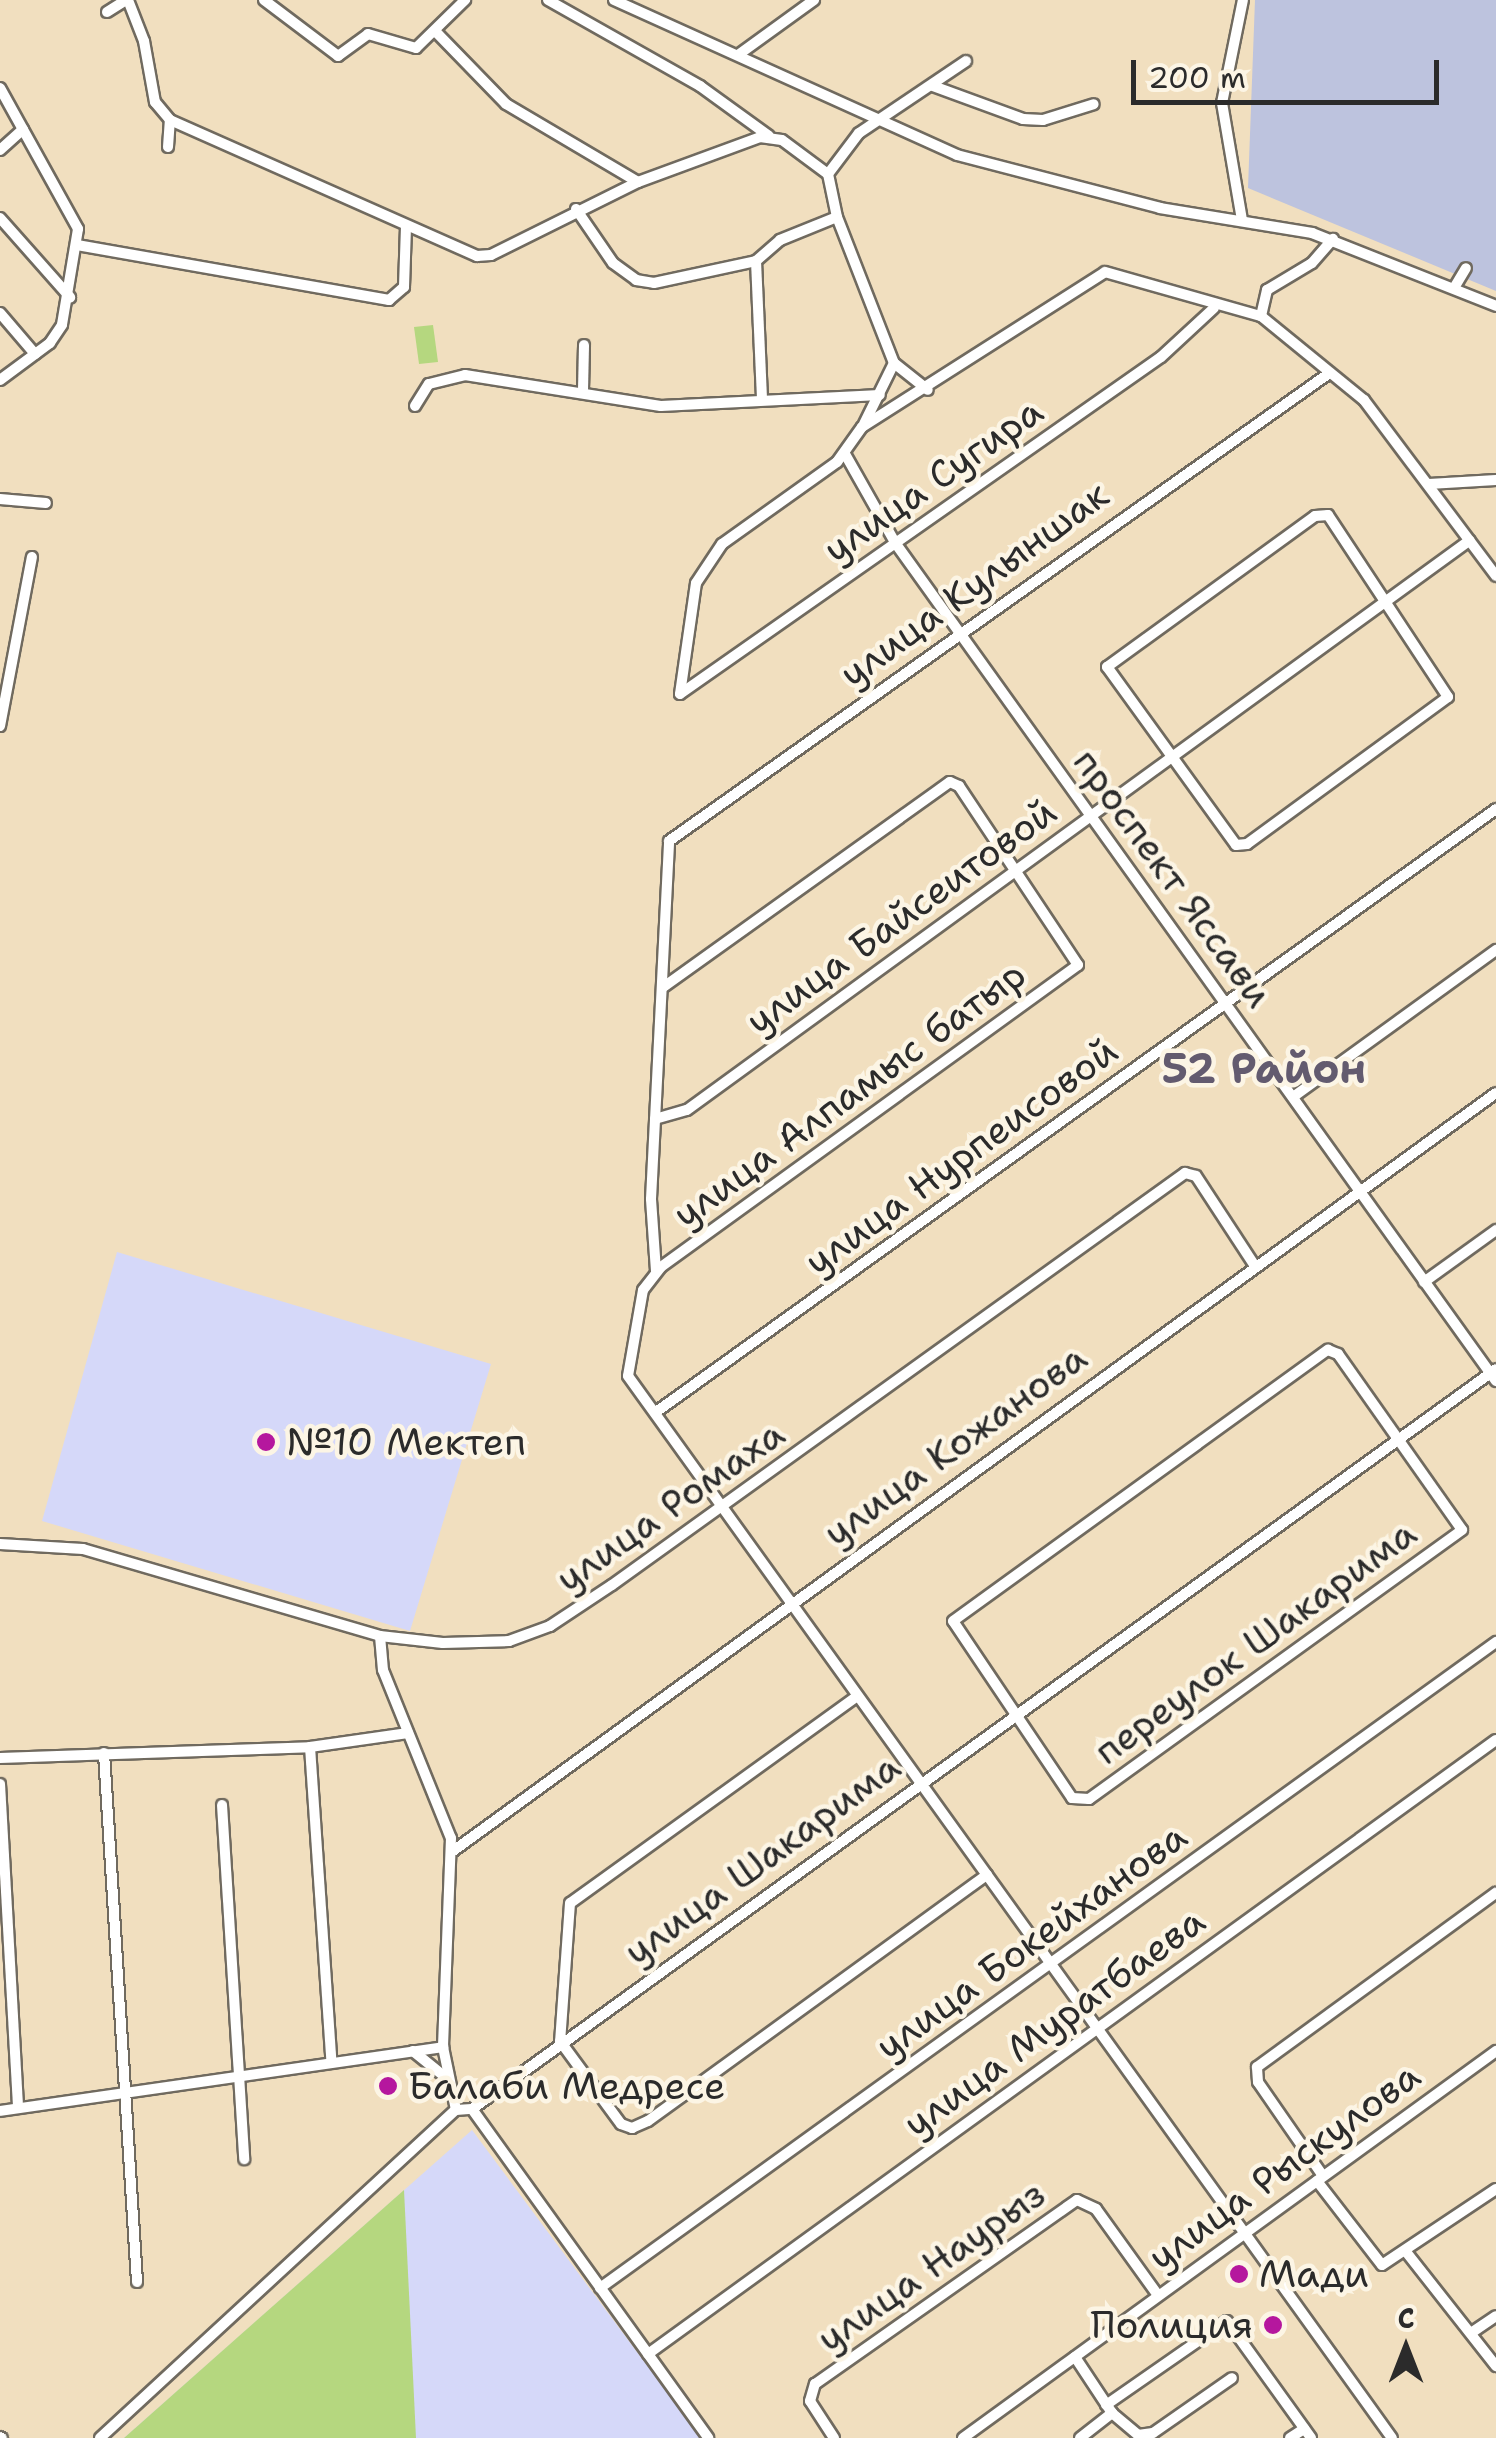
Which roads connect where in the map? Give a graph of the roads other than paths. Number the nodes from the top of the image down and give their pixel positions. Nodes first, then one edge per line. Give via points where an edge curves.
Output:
1 (127, 0) edge
2 (264, 0) edge
3 (465, 0) edge
4 (548, 0) edge
5 (614, 0) edge
6 (814, 0) edge
7 (1243, 0) edge
8 (107, 12) dead end
9 (437, 34) junction
10 (738, 56) junction
11 (966, 62) dead end
12 (933, 86) junction
13 (0, 88) edge
14 (1094, 104) dead end
15 (170, 120) junction
16 (877, 122) junction
17 (24, 130) junction
18 (769, 136) junction
19 (168, 147) dead end
20 (0, 150) edge
21 (828, 174) junction
22 (638, 182) junction
23 (576, 209) junction
24 (837, 217) junction
25 (0, 218) edge
26 (1242, 220) junction
27 (406, 226) junction
28 (1333, 239) junction
29 (77, 245) junction
30 (756, 261) junction
31 (1466, 268) dead end
32 (1454, 288) junction
33 (70, 296) junction
34 (1496, 306) edge
35 (1214, 308) junction
36 (0, 313) edge
37 (1261, 316) junction
38 (584, 346) dead end
39 (35, 354) junction
40 (894, 362) junction
41 (1328, 374) junction
42 (0, 380) edge
43 (584, 390) junction
44 (928, 390) junction
45 (880, 395) junction
46 (762, 398) junction
47 (416, 406) dead end
48 (862, 427) junction
49 (845, 454) junction
50 (1496, 480) edge
51 (1429, 484) junction
52 (0, 499) edge
53 (46, 503) dead end
54 (1470, 540) junction
55 (896, 544) junction
56 (32, 557) dead end
57 (1496, 576) edge
58 (1388, 600) junction
59 (958, 632) junction
60 (0, 726) edge
61 (1167, 757) junction
62 (1496, 809) edge
63 (1090, 814) junction
64 (1013, 868) junction
65 (1496, 950) edge
66 (662, 988) junction
67 (1225, 1003) junction
68 (1496, 1093) edge
69 (1292, 1098) junction
70 (655, 1120) junction
71 (1360, 1193) junction
72 (1496, 1230) edge
73 (1255, 1266) junction
74 (656, 1272) junction
75 (1424, 1282) junction
76 (1494, 1375) edge
77 (656, 1412) junction
78 (1395, 1437) junction
79 (721, 1509) junction
80 (0, 1544) edge
81 (786, 1603) junction
82 (380, 1636) junction
83 (1496, 1642) edge
84 (856, 1697) junction
85 (1013, 1714) junction
86 (408, 1733) junction
87 (1496, 1740) edge
88 (310, 1748) junction
89 (104, 1752) junction
90 (0, 1758) edge
91 (0, 1784) edge
92 (919, 1784) junction
93 (222, 1804) dead end
94 (453, 1851) junction
95 (987, 1875) junction
96 (1496, 1893) edge
97 (1051, 1964) junction
98 (1096, 2028) junction
99 (560, 2041) junction
100 (443, 2048) junction
101 (413, 2051) junction
102 (1496, 2051) edge
103 (331, 2060) junction
104 (242, 2072) junction
105 (445, 2077) junction
106 (128, 2093) junction
107 (18, 2108) junction
108 (472, 2109) junction
109 (0, 2110) edge
110 (456, 2110) junction
111 (244, 2159) dead end
112 (1320, 2178) junction
113 (1496, 2190) edge
114 (1244, 2234) junction
115 (1407, 2253) junction
116 (137, 2282) dead end
117 (600, 2288) junction
118 (1157, 2294) junction
119 (1496, 2316) edge
120 (1472, 2334) junction
121 (648, 2354) junction
122 (1074, 2356) junction
123 (1496, 2366) edge
124 (1232, 2378) dead end
125 (1109, 2409) junction
126 (1308, 2433) edge
127 (969, 2436) edge
128 (100, 2438) edge
129 (708, 2438) edge
130 (834, 2438) edge
131 (1080, 2438) edge
132 (1290, 2438) edge
133 (1392, 2438) edge

1 - 8 street
1 - 15 street via 144,40 155,102
2 - 9 street via 333,55 364,34 410,49
3 - 9 street
4 - 18 street via 684,76 758,122
5 - 10 street
6 - 10 street
7 - 26 street via 1222,103
9 - 22 street via 506,104
10 - 16 street
11 - 12 street
12 - 14 street via 1022,118 1044,120
12 - 16 street
13 - 17 street
15 - 19 street
15 - 27 street
16 - 21 street via 844,148
16 - 26 street via 985,163 1160,208
17 - 20 street
17 - 29 street via 75,217
18 - 21 street
18 - 22 street
21 - 24 street
22 - 23 street
23 - 27 street via 484,256
23 - 30 street via 612,263 636,280 654,283
24 - 30 street via 780,240
24 - 40 street
25 - 33 street
26 - 28 street
27 - 29 street via 404,286 389,300
28 - 32 street
28 - 37 street via 1312,263 1267,290
29 - 33 street
30 - 46 street
31 - 32 street
32 - 34 street
33 - 39 street via 62,326
35 - 37 street
35 - 44 street via 1112,273 1094,275
35 - 55 street, улица Сугира via 1161,356
36 - 39 street
37 - 41 street
38 - 43 street
39 - 42 street
40 - 44 street
40 - 45 street
41 - 51 street via 1354,389
41 - 59 street, улица Кулыншак
43 - 46 street via 661,406
43 - 47 street via 451,375 429,384
44 - 48 street
45 - 46 street
45 - 48 street
48 - 49 street
49 - 55 street, проспект Яссави
49 - 55 street, улица Сугира via 712,554 696,584 680,694
50 - 51 street
51 - 54 street
52 - 53 street
54 - 57 street
54 - 58 street, улица Байсеитовой
55 - 59 street, проспект Яссави
56 - 60 street
58 - 61 street, улица Байсеитовой
58 - 61 street via 1332,518 1315,516 1107,667
58 - 61 street via 1448,692 1443,704 1385,746 1242,846 1229,840
59 - 63 street, проспект Яссави
59 - 66 street, улица Кулыншак via 681,830 666,852
61 - 63 street, улица Байсеитовой
62 - 67 street, улица Нурпеисовой
63 - 64 street, улица Байсеитовой
63 - 67 street, проспект Яссави
64 - 66 street via 958,783 945,782
64 - 70 street, улица Байсеитовой via 687,1110
64 - 74 street, улица Алпамыс батыр via 1078,965
65 - 69 street
66 - 70 street
67 - 69 street, проспект Яссави
67 - 77 street, улица Нурпеисовой
68 - 71 street, улица Кожанова
69 - 71 street, проспект Яссави
70 - 74 street
71 - 73 street, улица Кожанова
71 - 75 street, проспект Яссави
72 - 75 street
73 - 79 street, улица Ромаха via 1196,1176 1185,1173
73 - 81 street, улица Кожанова
74 - 77 street via 643,1290 628,1370
75 - 76 street, проспект Яссави
76 - 78 street, улица Шакарима
77 - 79 street via 701,1470
78 - 85 street, улица Шакарима
78 - 85 street via 1338,1354 1328,1350 953,1621
78 - 85 street, переулок Шакарима via 1462,1530 1228,1700 1084,1800 1072,1798
79 - 81 street
79 - 82 street, улица Ромаха via 532,1635 468,1643
80 - 82 street, улица Ромаха via 82,1549
81 - 84 street
81 - 94 street, улица Кожанова
82 - 86 street via 383,1670
83 - 97 street, улица Бокейханова
84 - 92 street
84 - 99 street via 573,1899
85 - 92 street, улица Шакарима
86 - 88 street
86 - 94 street via 444,1811
87 - 98 street, улица Муратбаева
88 - 89 street
88 - 103 street
89 - 90 street
89 - 106 street
91 - 107 street
92 - 95 street
92 - 99 street, улица Шакарима
93 - 104 street
94 - 100 street
95 - 97 street
95 - 99 street via 636,2127 621,2124
96 - 112 street via 1257,2067 1258,2082
97 - 98 street
97 - 117 street, улица Бокейханова
98 - 114 street
98 - 121 street, улица Муратбаева
99 - 108 street, улица Шакарима
100 - 101 street
100 - 105 street
101 - 103 street
101 - 105 street
102 - 112 street, улица Рыскулова
103 - 104 street
104 - 106 street
104 - 111 street
105 - 110 street
106 - 107 street
106 - 116 street
107 - 109 street
108 - 110 street
108 - 117 street
110 - 128 street
112 - 114 street, улица Рыскулова
112 - 115 street via 1375,2260 1389,2264
113 - 115 street
114 - 118 street, улица Рыскулова
114 - 133 street
115 - 120 street via 1454,2321
117 - 121 street
118 - 122 street, улица Рыскулова
118 - 130 street, улица Наурыз via 1096,2208 1077,2200 815,2384 810,2400
119 - 120 street
120 - 123 street
121 - 129 street
122 - 125 street
122 - 127 street, улица Рыскулова
124 - 125 street via 1154,2433 1130,2433
125 - 126 street via 1227,2322
125 - 131 street
126 - 132 street

